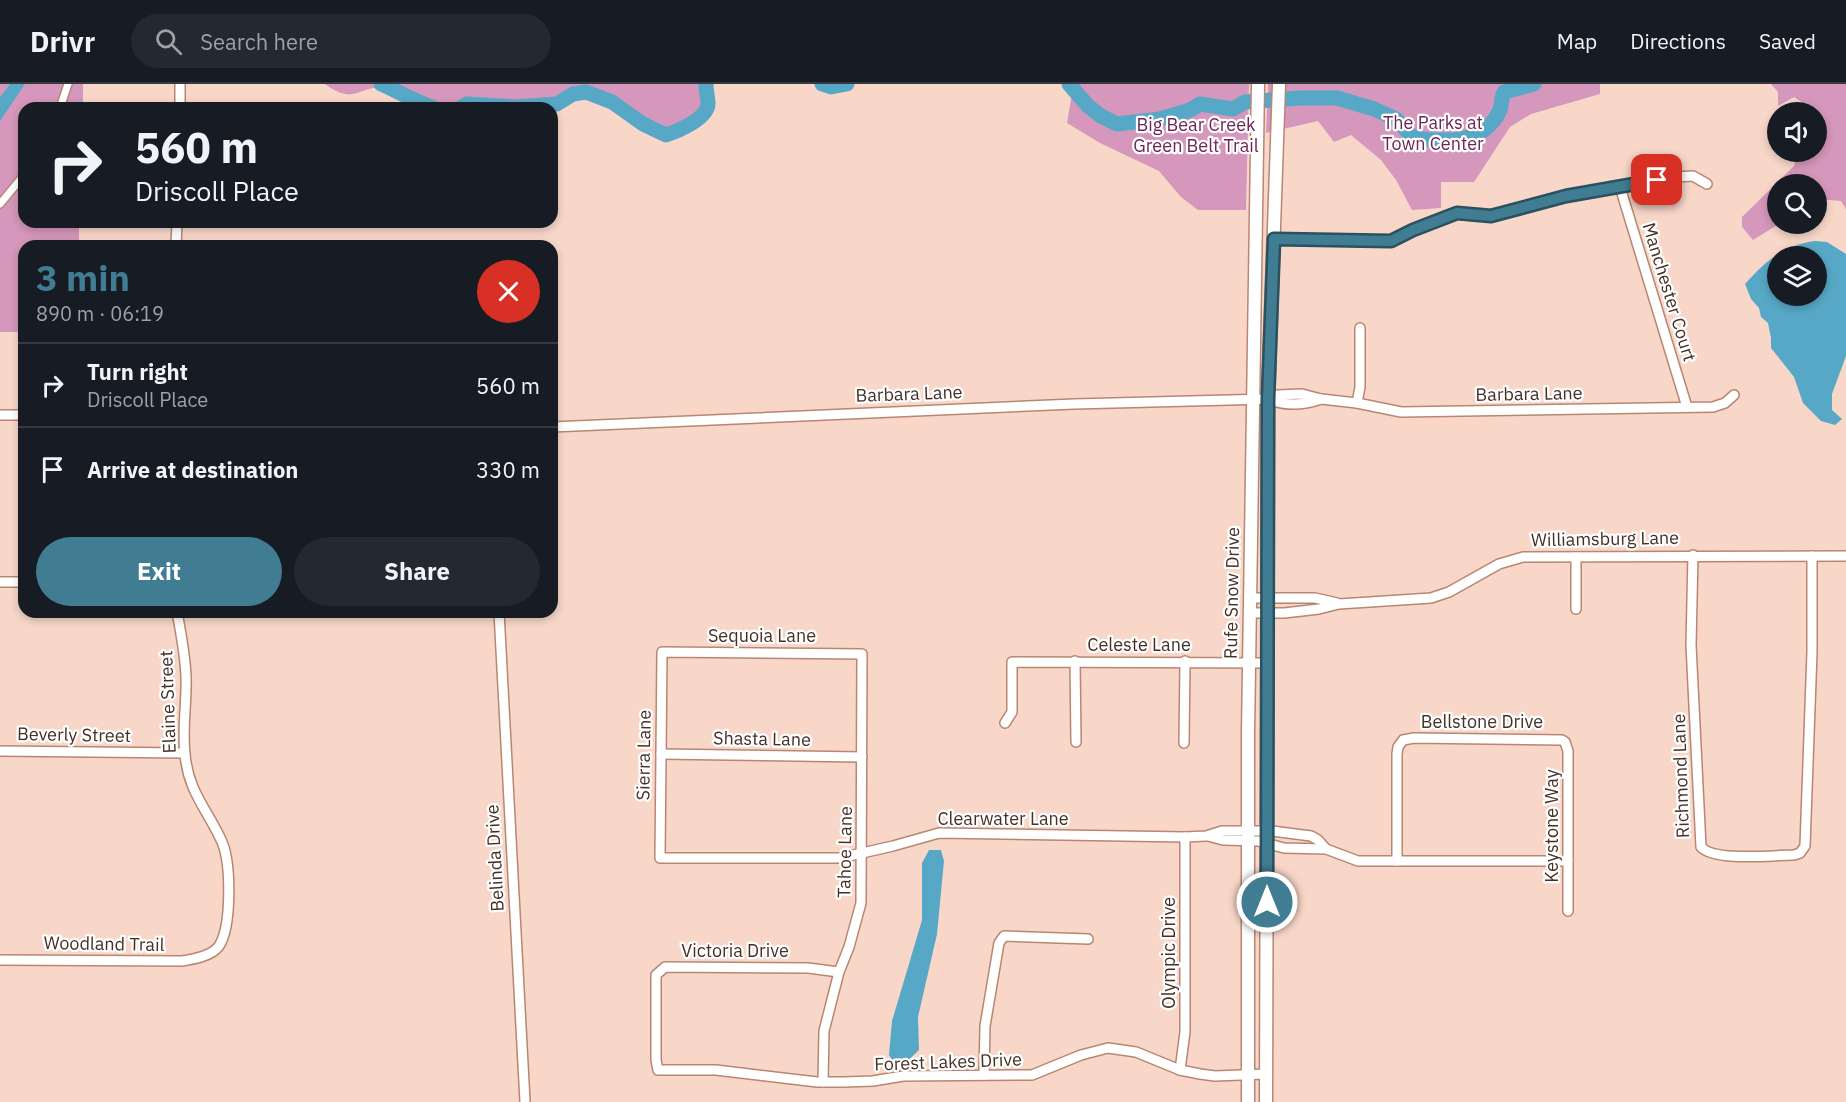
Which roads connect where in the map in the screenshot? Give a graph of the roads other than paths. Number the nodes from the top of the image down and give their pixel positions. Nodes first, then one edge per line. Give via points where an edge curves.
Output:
1 (68, 84) edge
2 (180, 84) edge
3 (1258, 84) edge
4 (1279, 84) edge
5 (62, 102) edge
6 (180, 102) edge
7 (18, 182) edge
8 (1707, 184) dead end
9 (1620, 187) junction
10 (0, 204) edge
11 (1274, 239) junction
12 (1360, 328) dead end
13 (1734, 395) dead end
14 (1253, 399) junction
15 (1268, 399) junction
16 (1357, 402) junction
17 (1687, 407) junction
18 (0, 415) edge
19 (18, 415) edge
20 (558, 427) edge
21 (1693, 555) junction
22 (1812, 556) junction
23 (1846, 556) edge
24 (1576, 557) junction
25 (0, 582) edge
26 (18, 582) edge
27 (1250, 598) junction
28 (1267, 598) junction
29 (1339, 604) junction
30 (1576, 609) dead end
31 (1250, 613) junction
32 (1267, 613) junction
33 (178, 618) edge
34 (499, 618) edge
35 (662, 652) joint
36 (862, 654) joint
37 (1075, 661) junction
38 (1185, 661) junction
39 (1248, 662) junction
40 (1267, 663) junction
41 (1005, 723) dead end
42 (1076, 742) dead end
43 (1565, 742) joint
44 (1184, 743) dead end
45 (0, 751) edge
46 (184, 753) junction
47 (661, 754) junction
48 (862, 757) junction
49 (1258, 836) junction
50 (1185, 837) junction
51 (1326, 849) junction
52 (862, 853) junction
53 (660, 858) joint
54 (1397, 861) junction
55 (1568, 861) junction
56 (1568, 911) dead end
57 (1089, 939) dead end
58 (206, 954) joint
59 (0, 960) edge
60 (839, 972) junction
61 (658, 1070) joint
62 (1180, 1070) junction
63 (1266, 1074) junction
64 (984, 1075) junction
65 (1248, 1075) junction
66 (823, 1082) junction
67 (525, 1102) edge
68 (1248, 1102) edge
69 (1266, 1102) edge

1 - 5 street
2 - 6 street
3 - 14 main road, Rufe Snow Drive
4 - 11 main road, Rufe Snow Drive
7 - 10 street
8 - 9 street via 1693,176
9 - 11 street via 1566,196 1491,216 1457,213 1391,241
9 - 17 street, Manchester Court
11 - 15 main road, Rufe Snow Drive
12 - 16 street
13 - 17 street, Barbara Lane via 1713,407
14 - 15 street, Barbara Lane
14 - 20 street, Barbara Lane
14 - 27 main road, Rufe Snow Drive
15 - 16 street, Barbara Lane via 1302,394
15 - 28 main road, Rufe Snow Drive
16 - 17 street, Barbara Lane via 1401,412
18 - 19 street
21 - 22 street, Williamsburg Lane
21 - 22 street, Richmond Lane via 1691,645 1701,847 1710,854 1741,856 1794,855 1804,846
21 - 24 street, Williamsburg Lane
22 - 23 street, Williamsburg Lane
24 - 29 street, Williamsburg Lane via 1522,556 1431,598
24 - 30 street
25 - 26 street
27 - 28 street, Williamsburg Lane
27 - 31 main road, Rufe Snow Drive
28 - 29 street, Williamsburg Lane via 1315,598
28 - 32 main road, Rufe Snow Drive
29 - 32 street, Williamsburg Lane
31 - 32 street, Williamsburg Lane
31 - 39 main road, Rufe Snow Drive
32 - 40 main road, Rufe Snow Drive
33 - 46 street, Elaine Street via 185,667
34 - 67 street, Belinda Drive
35 - 36 street, Sequoia Lane
35 - 47 street, Sierra Lane
36 - 48 street, Tahoe Lane
37 - 38 street, Celeste Lane
37 - 41 street, Celeste Lane via 1012,662 1012,712
37 - 42 street
38 - 39 street, Celeste Lane
38 - 44 street
39 - 40 street, Celeste Lane
39 - 49 main road, Rufe Snow Drive
40 - 49 main road, Rufe Snow Drive
43 - 54 street, Bellstone Drive via 1556,738 1414,738 1400,743
43 - 55 street, Keystone Way
45 - 46 street, Beverly Street
46 - 58 street, Elaine Street via 194,792 222,842 228,874 229,904 222,940 214,951
47 - 48 street, Shasta Lane
47 - 53 street, Sierra Lane
48 - 52 street, Tahoe Lane
49 - 50 street, Clearwater Lane via 1222,831
49 - 51 street via 1284,848
49 - 51 street via 1311,836
49 - 63 main road, Rufe Snow Drive
49 - 65 main road, Rufe Snow Drive
50 - 52 street, Clearwater Lane via 939,833
50 - 62 street, Olympic Drive via 1185,1032
51 - 54 street via 1358,861
52 - 53 street, Clearwater Lane via 840,858
52 - 60 street, Tahoe Lane via 861,903
54 - 55 street
55 - 56 street, Keystone Way
57 - 64 street via 1005,936 999,942 985,1026
58 - 59 street, Woodland Trail via 182,961
60 - 61 street, Victoria Drive via 808,968 665,968 656,975
60 - 66 street, Tahoe Lane via 824,1031
61 - 66 street, Forest Lakes Drive via 716,1070
62 - 64 street, Forest Lakes Drive via 1136,1052 1108,1048 1032,1075
62 - 65 street, Forest Lakes Drive via 1215,1076
63 - 65 street, Forest Lakes Drive
63 - 69 main road, Rufe Snow Drive
64 - 66 street, Forest Lakes Drive
65 - 68 main road, Rufe Snow Drive

